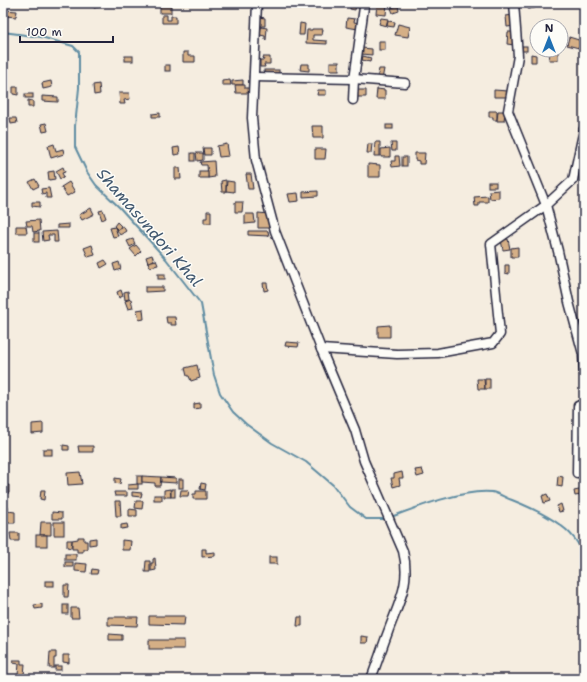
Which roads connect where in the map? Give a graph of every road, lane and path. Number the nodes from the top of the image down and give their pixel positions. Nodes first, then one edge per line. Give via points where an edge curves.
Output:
1 (257, 3) edge
2 (514, 3) edge
3 (364, 7) dead end
4 (254, 77) junction
5 (354, 79) junction
6 (405, 83) dead end
7 (353, 100) dead end
8 (584, 129) edge
9 (546, 205) junction
10 (321, 349) junction
11 (584, 373) edge
12 (584, 403) edge
13 (577, 473) dead end
14 (371, 679) edge

1 - 4 street
2 - 9 street via 518,56 508,111
3 - 5 street
4 - 5 street
4 - 10 street via 252,118 256,160 275,231
5 - 6 street
5 - 7 street
8 - 9 street via 573,180
9 - 10 street via 491,244 500,334 492,343 438,353 397,354
9 - 11 street via 583,354
10 - 14 street via 406,562 402,598
12 - 13 street via 578,406

